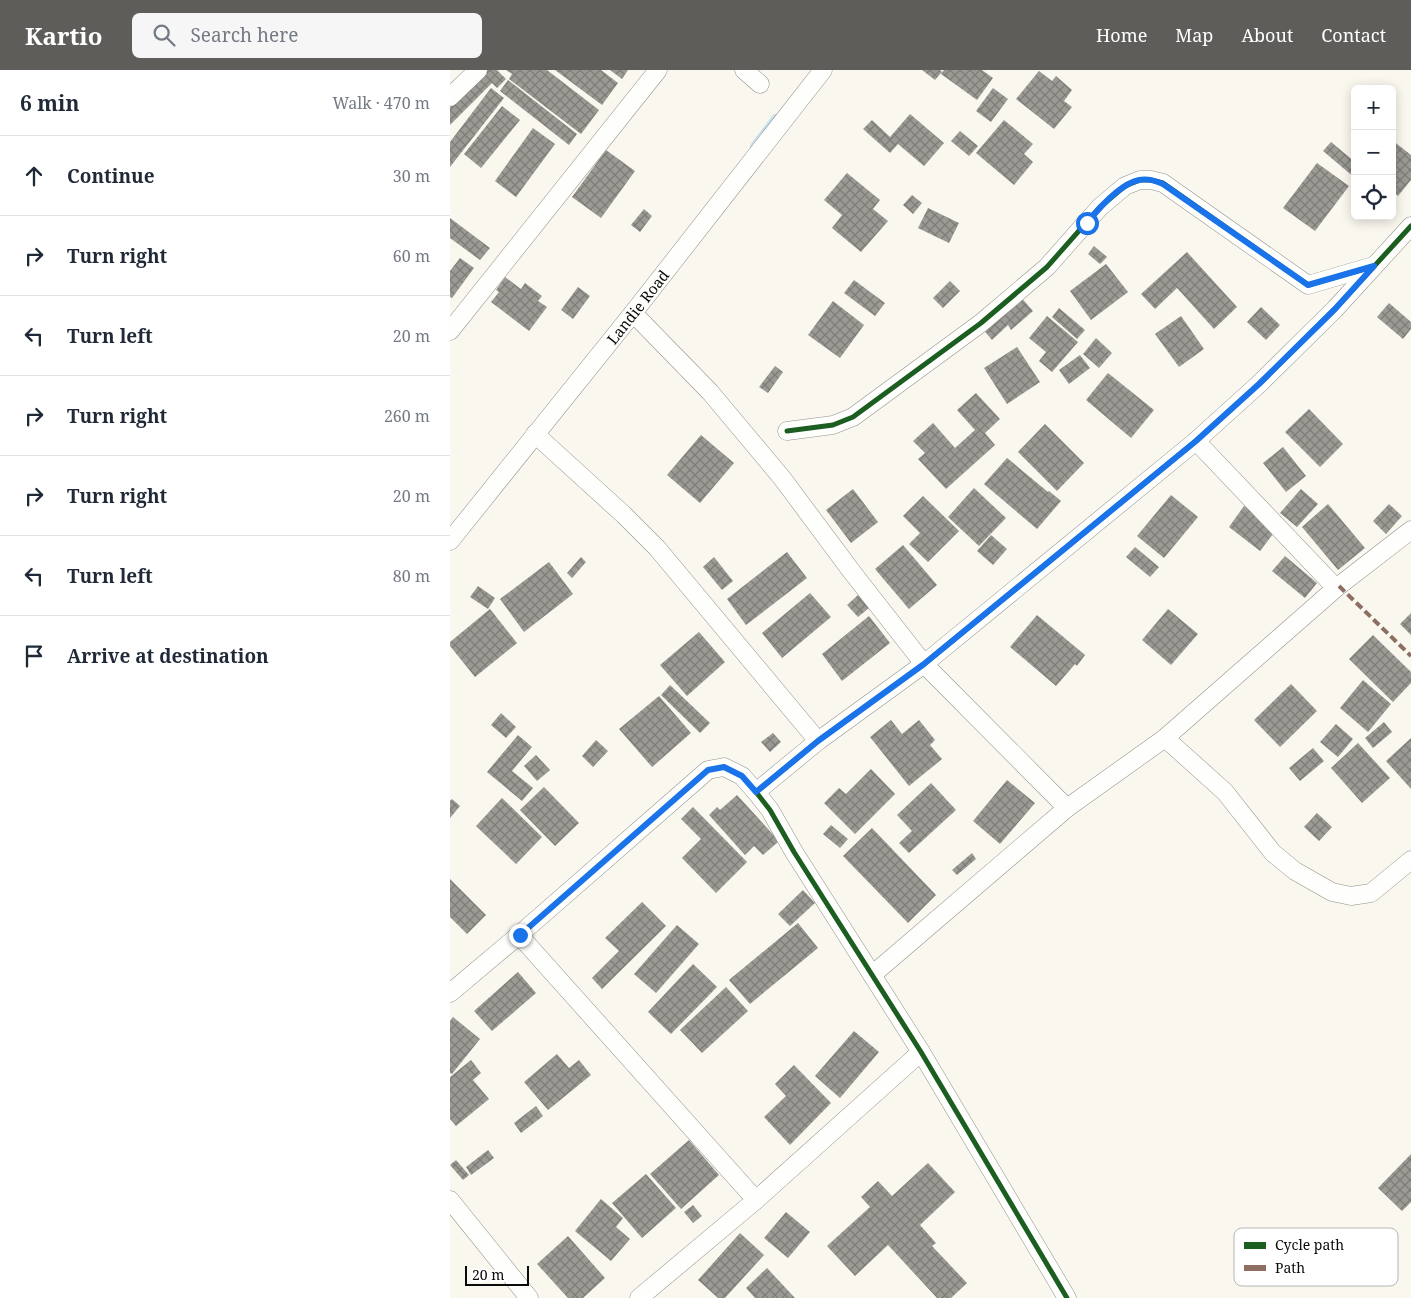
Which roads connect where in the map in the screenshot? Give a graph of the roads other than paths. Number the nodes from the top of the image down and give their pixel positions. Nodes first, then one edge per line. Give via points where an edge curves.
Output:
1 (478, 70) edge
2 (658, 70) edge
3 (744, 70) edge
4 (823, 70) edge
5 (760, 84) dead end
6 (450, 97) edge
7 (1411, 226) edge
8 (1374, 266) junction
9 (633, 313) junction
10 (450, 331) edge
11 (787, 430) dead end
12 (535, 434) junction
13 (1196, 441) junction
14 (1411, 530) edge
15 (450, 541) edge
16 (1336, 588) junction
17 (924, 664) junction
18 (1165, 738) junction
19 (818, 741) junction
20 (756, 792) junction
21 (1068, 808) junction
22 (1411, 860) edge
23 (520, 935) junction
24 (872, 974) junction
25 (450, 992) edge
26 (921, 1052) junction
27 (450, 1200) edge
28 (756, 1200) junction
29 (529, 1298) edge
30 (640, 1298) edge
31 (1067, 1298) edge

1 - 6 street
2 - 10 street
3 - 5 street
4 - 9 street, Landie Road
7 - 8 street
8 - 11 street via 1308,285 1163,184 1140,180 1125,186 1100,207 1047,267 981,323 876,401 853,417 833,425
8 - 13 street via 1259,384
9 - 12 street, Landie Road
9 - 17 street via 710,392 782,478
12 - 15 street, Landie Road
12 - 19 street via 657,548
13 - 16 street
13 - 17 street
14 - 16 street
16 - 18 street
17 - 19 street
17 - 21 street
18 - 21 street
18 - 22 street via 1225,792 1273,853 1295,871 1332,892 1351,896 1371,893
19 - 20 street
20 - 23 street via 742,776 724,767 708,770
20 - 24 street
21 - 24 street
23 - 25 street
23 - 28 street
24 - 26 street
26 - 28 street
26 - 31 street
27 - 29 street
28 - 30 street

